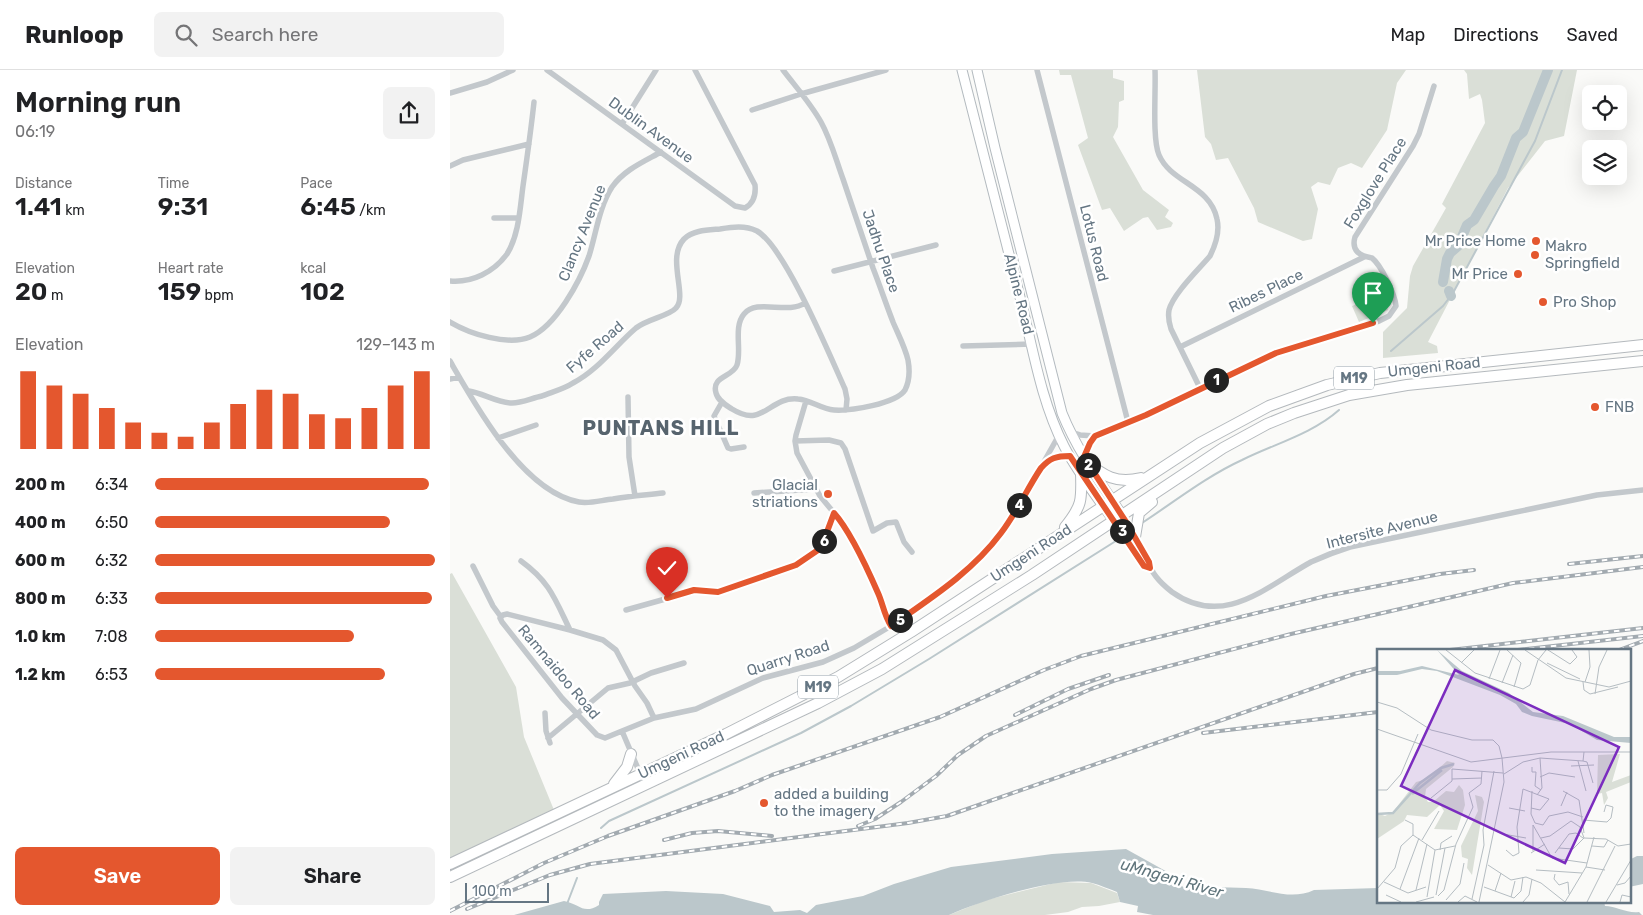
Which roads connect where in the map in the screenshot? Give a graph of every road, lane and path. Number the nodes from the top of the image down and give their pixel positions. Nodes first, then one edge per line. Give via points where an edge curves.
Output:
1 (513, 70) edge
2 (547, 70) edge
3 (656, 70) edge
4 (695, 70) edge
5 (783, 70) edge
6 (886, 70) edge
7 (962, 70) edge
8 (977, 70) edge
9 (1037, 70) edge
10 (1155, 70) edge
11 (1434, 86) dead end
12 (450, 93) edge
13 (801, 94) junction
14 (534, 102) dead end
15 (752, 110) dead end
16 (622, 124) junction
17 (529, 144) junction
18 (661, 152) junction
19 (450, 166) edge
20 (1002, 176) junction
21 (996, 197) junction
22 (494, 218) dead end
23 (518, 218) junction
24 (936, 245) dead end
25 (1364, 257) junction
26 (871, 261) junction
27 (834, 271) dead end
28 (450, 281) edge
29 (805, 303) junction
30 (450, 322) edge
31 (1032, 344) junction
32 (1642, 345) edge
33 (963, 346) dead end
34 (1180, 347) junction
35 (450, 361) edge
36 (1643, 361) edge
37 (459, 377) junction
38 (450, 379) edge
39 (1200, 388) junction
40 (468, 391) junction
41 (628, 397) dead end
42 (806, 400) junction
43 (722, 402) junction
44 (846, 410) junction
45 (1128, 422) junction
46 (536, 425) dead end
47 (1070, 432) junction
48 (1059, 435) junction
49 (1095, 436) junction
50 (498, 438) junction
51 (795, 441) junction
52 (744, 447) dead end
53 (1223, 448) junction
54 (1070, 456) junction
55 (1084, 459) junction
56 (1041, 468) junction
57 (1081, 473) junction
58 (1149, 476) junction
59 (816, 489) junction
60 (1643, 490) edge
61 (662, 493) dead end
62 (754, 493) dead end
63 (634, 496) junction
64 (1108, 503) junction
65 (834, 513) junction
66 (1118, 518) junction
67 (1060, 534) junction
68 (1135, 537) junction
69 (912, 552) dead end
70 (521, 561) dead end
71 (473, 566) dead end
72 (1150, 568) junction
73 (626, 610) dead end
74 (501, 617) junction
75 (891, 626) junction
76 (570, 630) junction
77 (684, 663) dead end
78 (633, 681) junction
79 (544, 713) dead end
80 (577, 714) junction
81 (654, 718) junction
82 (622, 731) junction
83 (631, 754) junction
84 (640, 773) junction
85 (645, 785) junction
86 (611, 787) junction
87 (450, 864) edge
88 (450, 877) edge

1 - 12 street
2 - 16 street, Dublin Avenue
3 - 16 street
4 - 18 street, Dublin Avenue via 755,185 754,200 748,206 734,206
5 - 13 street, Jadhu Place
6 - 13 street
7 - 21 main road, Alpine Road
8 - 20 main road, Alpine Road
9 - 45 street, Lotus Road
10 - 34 street via 1158,153 1170,170 1210,201 1218,229 1210,256 1174,299 1169,310 1170,325
11 - 25 street, Foxglove Place via 1413,146 1355,237 1354,248
13 - 15 street
13 - 26 street, Jadhu Place via 826,132
14 - 17 street
16 - 18 street, Dublin Avenue
17 - 19 street
17 - 23 street
18 - 30 street, Clancy Avenue via 630,169 611,188 582,273 558,311 542,329 523,339 509,339 477,335
20 - 21 main road via 1002,194
20 - 47 main road, Alpine Road via 1055,386
21 - 31 main road, Alpine Road
22 - 23 street
23 - 28 street via 511,245 498,264 466,281
24 - 26 street
25 - 34 street, Ribes Place
25 - 39 street, Foxglove Place via 1377,263 1394,296 1396,306 1389,316 1285,349
26 - 27 street
26 - 44 street, Jadhu Place via 906,353 910,375 905,389 896,398
29 - 40 street, Fyfe Road via 785,265 767,240 752,229 740,227 695,233 682,241 677,261 678,307 641,324 582,378 564,388 512,403
29 - 43 street via 795,308 756,307 743,315 739,324 737,365 716,386 716,394
29 - 44 street via 845,389
31 - 33 street
31 - 48 main road, Alpine Road via 1041,384
32 - 58 highway, Umgeni Road / M19 via 1380,373 1326,385 1236,423
34 - 39 street
35 - 37 street
36 - 53 highway, Umgeni Road / M19 via 1363,392 1294,412
37 - 38 street
37 - 40 street
39 - 45 street, Foxglove Place
40 - 50 street
41 - 63 street via 629,457
42 - 43 street via 789,400 752,417
42 - 44 street via 824,408
42 - 51 street
43 - 52 street via 714,416 728,448
45 - 49 street, Foxglove Place
46 - 50 street
47 - 49 street
47 - 55 main road, Alpine Road
48 - 54 main road, Alpine Road
48 - 56 street, Quarry Road
49 - 55 street
50 - 63 street via 526,471 564,497 581,502
51 - 59 street via 800,459
51 - 69 street via 841,443 873,531 887,522 896,522
53 - 66 highway, Umgeni Road / M19
53 - 68 highway via 1143,509 1137,518
54 - 56 street via 1049,459
54 - 57 main road, Alpine Road
55 - 58 highway via 1112,479 1130,481
55 - 64 main road, Alpine Road
56 - 75 street, Quarry Road via 1011,519 982,556 958,578
57 - 64 main road, Alpine Road
57 - 67 highway via 1080,503
58 - 64 highway, Umgeni Road / M19
59 - 62 street
59 - 65 street
60 - 72 street, Intersite Avenue via 1597,496 1350,547 1312,562 1253,597 1231,605 1214,606 1184,600 1167,589
61 - 63 street
64 - 66 main road
64 - 67 highway, Umgeni Road / M19
65 - 73 street via 821,548 796,565 718,592 694,590
65 - 75 street via 857,551
66 - 68 street, Intersite Avenue
66 - 72 street, Intersite Avenue via 1144,566
66 - 85 highway, Umgeni Road / M19 via 882,668 818,703
67 - 84 highway, Umgeni Road / M19 via 838,677
68 - 72 street, Intersite Avenue
70 - 76 street via 546,583
71 - 74 street, Ramnaidoo Road
74 - 76 street via 508,614
74 - 80 street, Ramnaidoo Road via 505,627
75 - 81 street, Quarry Road via 822,662 754,681 696,709
76 - 78 street via 610,645
77 - 78 street
78 - 80 street via 606,689
78 - 81 street
79 - 80 street via 549,740
80 - 82 street, Ramnaidoo Road via 600,738
81 - 82 street, Quarry Road
82 - 83 street
83 - 84 street
83 - 86 highway via 627,767
84 - 85 street
84 - 86 highway, Umgeni Road / M19
85 - 88 highway, Umgeni Road / M19
86 - 87 highway, Umgeni Road / M19

